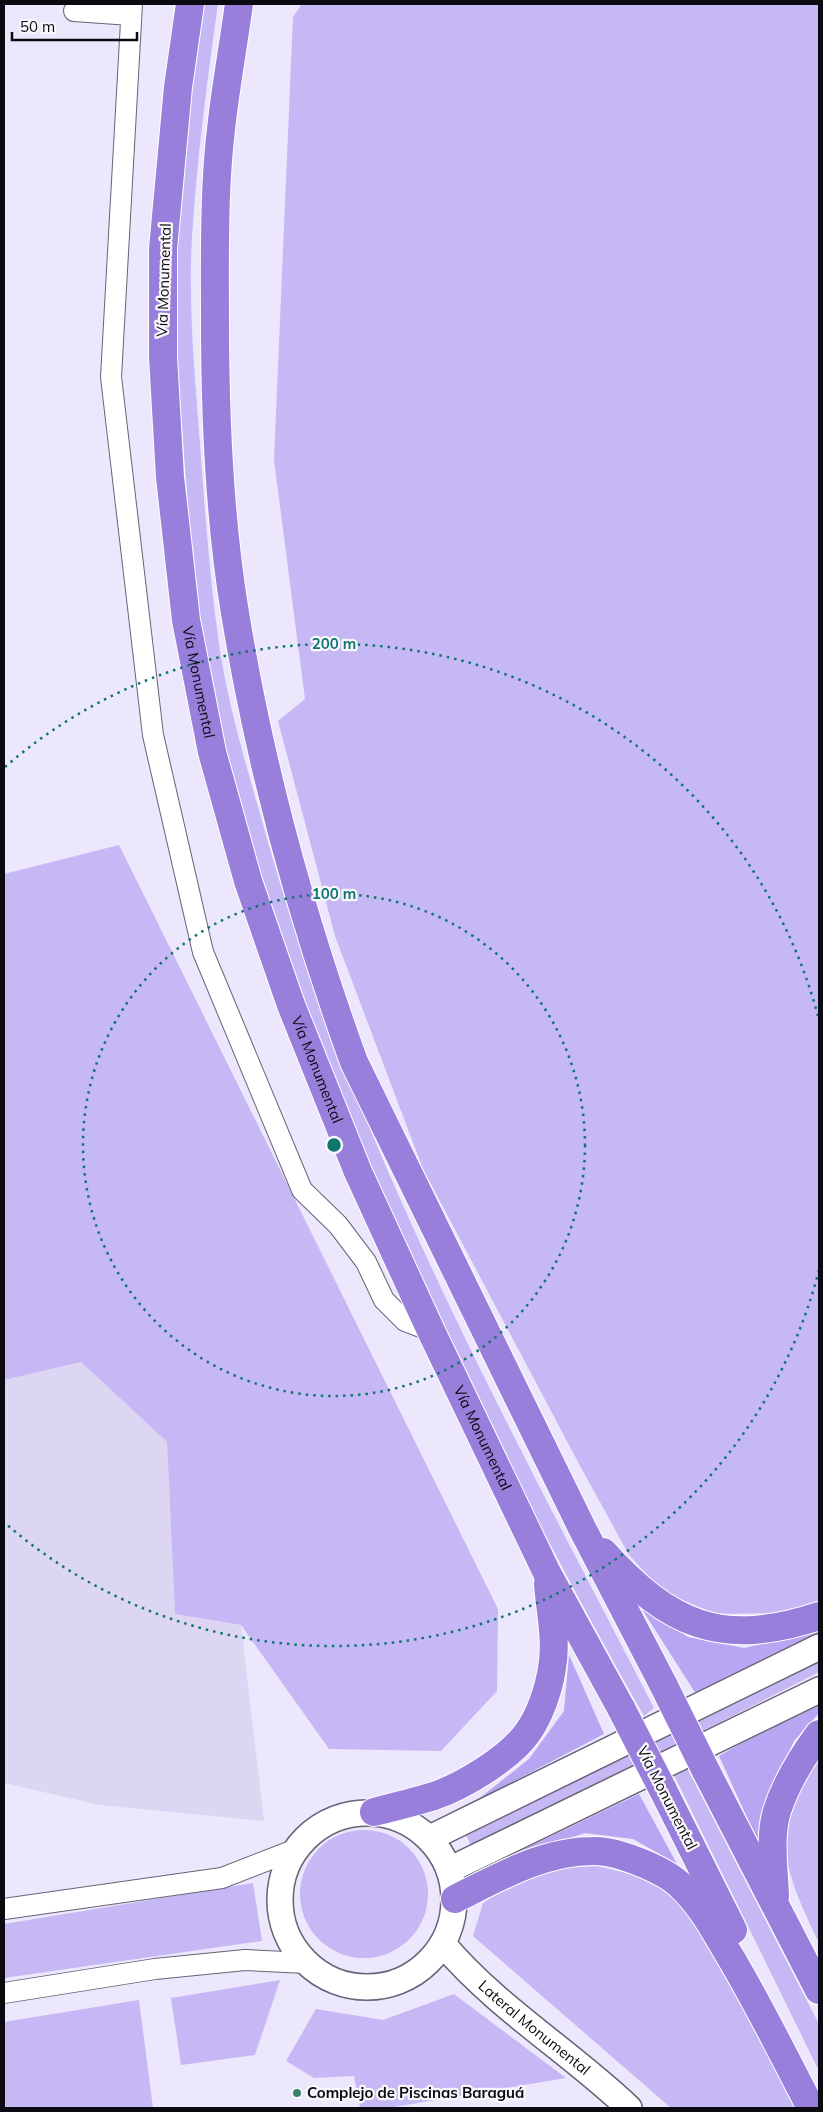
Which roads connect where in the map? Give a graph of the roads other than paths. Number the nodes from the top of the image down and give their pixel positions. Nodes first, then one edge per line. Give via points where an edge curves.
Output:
1 (190, 4) edge
2 (238, 4) edge
3 (132, 9) edge
4 (74, 10) dead end
5 (431, 1331) junction
6 (582, 1528) junction
7 (547, 1573) junction
8 (819, 1616) edge
9 (819, 1647) edge
10 (819, 1690) edge
11 (819, 1734) edge
12 (374, 1812) junction
13 (430, 1838) junction
14 (294, 1850) junction
15 (449, 1870) junction
16 (455, 1899) junction
17 (775, 1902) junction
18 (4, 1909) edge
19 (443, 1944) junction
20 (306, 1963) junction
21 (819, 1990) edge
22 (4, 1993) edge
23 (819, 2100) edge
24 (629, 2108) edge
25 (812, 2108) edge

1 - 5 highway, Vía Monumental via 178,87 163,249 162,357 170,477 194,668 212,752 248,881 291,1005 358,1172
2 - 6 highway via 217,174 215,369 220,481 234,610 258,740 325,984 354,1062
3 - 4 street
3 - 5 street via 111,377 153,735 203,952 302,1190 338,1225 366,1262 384,1300 405,1321
5 - 7 highway, Vía Monumental
6 - 8 highway via 662,1607 690,1621 718,1630 764,1630
6 - 17 highway, bridge
7 - 12 highway via 553,1667 528,1733 472,1779 434,1796
7 - 23 highway, Vía Monumental, bridge via 622,1710
9 - 13 street
10 - 15 street
11 - 17 highway via 798,1763 777,1812 773,1846
12 - 13 street via 395,1816
12 - 14 street via 340,1816 320,1825
13 - 15 street
14 - 18 street via 222,1878
14 - 20 street via 282,1878 280,1909 288,1938
15 - 16 street
16 - 19 street via 452,1922
16 - 25 highway via 510,1871 554,1856 593,1850 624,1855 681,1885 703,1910
17 - 21 highway
19 - 20 street via 426,1965 404,1980 379,1987 352,1987 327,1978
19 - 24 street, Lateral Monumental via 463,1968 508,2008
20 - 22 street via 236,1960

